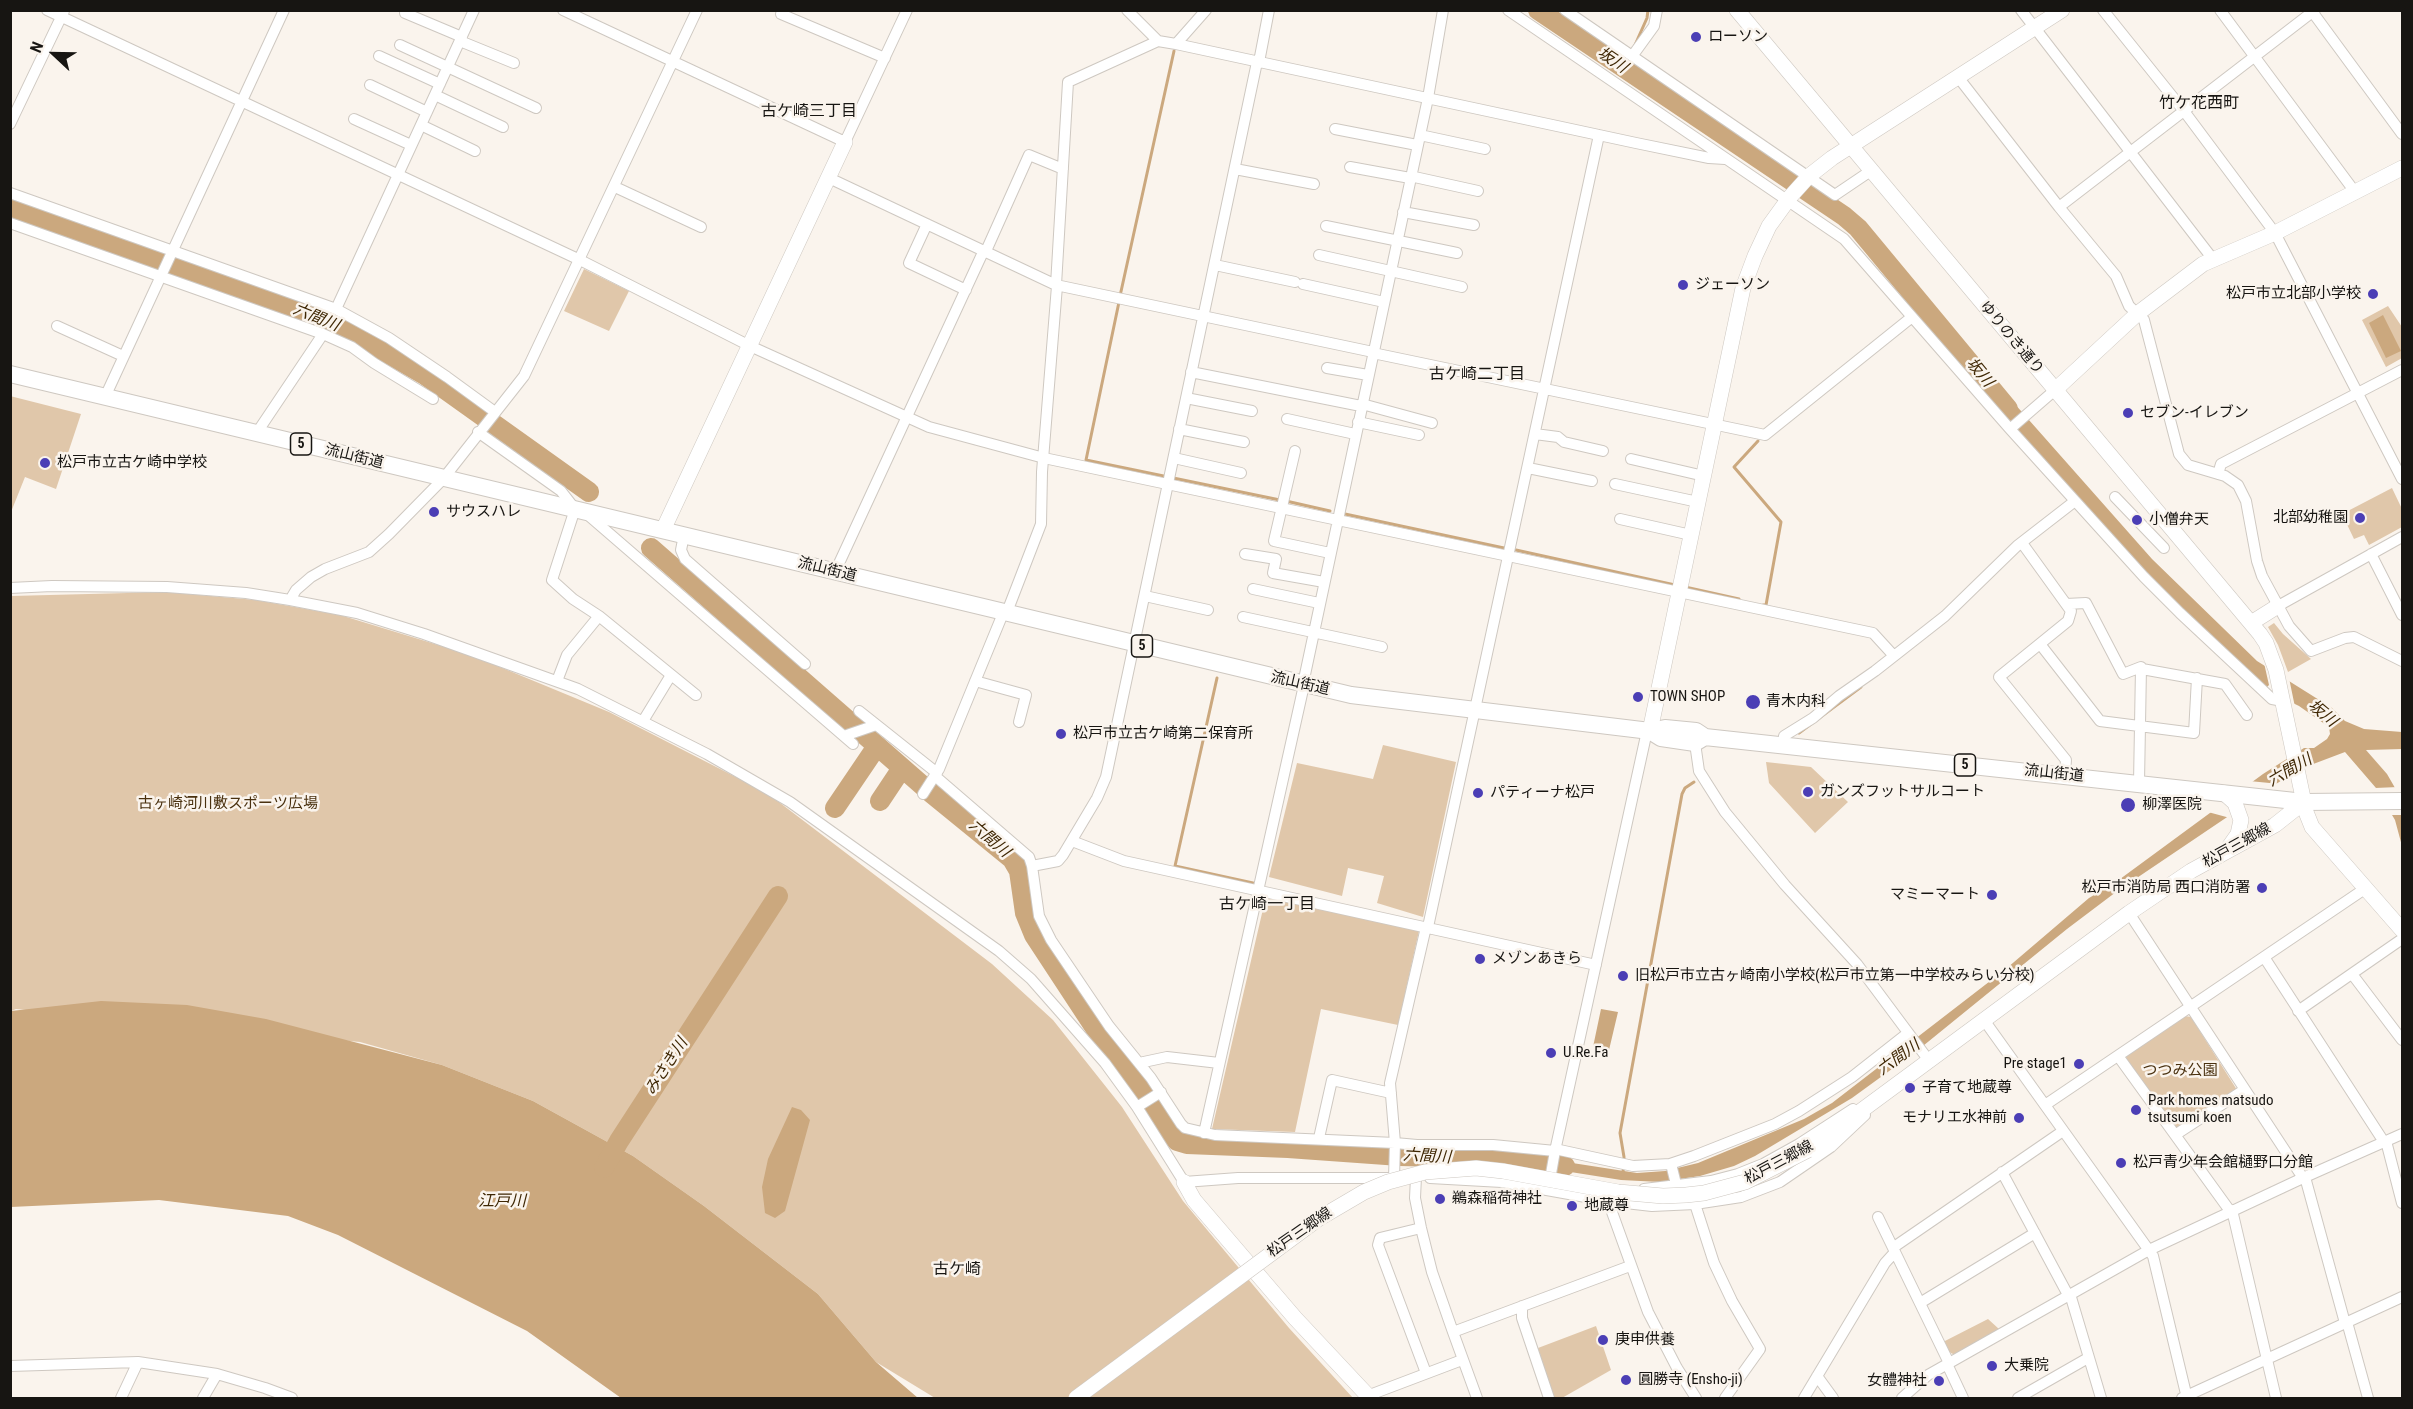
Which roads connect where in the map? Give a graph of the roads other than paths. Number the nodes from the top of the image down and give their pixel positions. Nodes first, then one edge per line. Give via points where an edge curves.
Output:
1 (47, 10) edge
2 (284, 10) edge
3 (474, 10) edge
4 (563, 10) edge
5 (698, 10) edge
6 (907, 10) edge
7 (1127, 10) edge
8 (1206, 10) edge
9 (1269, 10) edge
10 (1443, 10) edge
11 (1508, 10) edge
12 (1565, 10) edge
13 (1657, 10) edge
14 (1737, 10) edge
15 (2021, 10) edge
16 (2062, 10) edge
17 (2103, 10) edge
18 (2220, 10) edge
19 (2313, 11) edge
20 (405, 13) dead end
21 (62, 14) edge
22 (787, 16) edge
23 (2035, 28) junction
24 (461, 39) junction
25 (1158, 41) junction
26 (1176, 44) junction
27 (400, 45) dead end
28 (1633, 55) junction
29 (379, 56) dead end
30 (2255, 57) junction
31 (885, 58) junction
32 (674, 62) junction
33 (1258, 62) junction
34 (514, 63) dead end
35 (448, 67) junction
36 (1958, 77) junction
37 (441, 84) junction
38 (370, 85) dead end
39 (435, 95) junction
40 (1428, 99) junction
41 (241, 101) junction
42 (537, 108) dead end
43 (2184, 111) junction
44 (427, 112) junction
45 (354, 119) dead end
46 (10, 124) edge
47 (421, 125) junction
48 (503, 127) dead end
49 (1335, 129) dead end
50 (2403, 134) edge
51 (1599, 135) junction
52 (1418, 140) junction
53 (845, 142) junction
54 (411, 145) junction
55 (1849, 146) junction
56 (1485, 149) dead end
57 (475, 151) dead end
58 (2130, 153) junction
59 (1727, 159) junction
60 (1350, 167) dead end
61 (2403, 168) edge
62 (1063, 169) junction
63 (1235, 169) junction
64 (1872, 170) junction
65 (397, 175) junction
66 (1410, 177) junction
67 (829, 178) junction
68 (1808, 178) junction
69 (1314, 184) dead end
70 (615, 187) junction
71 (1478, 190) dead end
72 (2355, 192) junction
73 (10, 193) edge
74 (1788, 199) junction
75 (2059, 207) junction
76 (1403, 212) junction
77 (10, 223) edge
78 (927, 224) junction
79 (1474, 225) dead end
80 (1326, 226) dead end
81 (701, 227) dead end
82 (2275, 233) junction
83 (1397, 241) junction
84 (171, 250) junction
85 (985, 251) junction
86 (1456, 253) dead end
87 (1319, 255) dead end
88 (2212, 258) junction
89 (580, 260) junction
90 (1215, 265) junction
91 (1390, 271) junction
92 (160, 277) junction
93 (1057, 286) junction
94 (1462, 287) dead end
95 (966, 290) junction
96 (1384, 302) junction
97 (336, 309) junction
98 (2137, 314) junction
99 (1204, 316) junction
100 (1912, 316) junction
101 (57, 326) dead end
102 (323, 334) junction
103 (750, 346) junction
104 (1373, 352) junction
105 (123, 356) junction
106 (1328, 368) dead end
107 (2403, 370) edge
108 (1191, 372) junction
109 (10, 374) edge
110 (1368, 375) junction
111 (1545, 389) junction
112 (2055, 390) junction
113 (2359, 394) junction
114 (105, 397) junction
115 (1186, 398) junction
116 (433, 399) dead end
117 (1361, 405) junction
118 (1252, 411) dead end
119 (495, 412) junction
120 (907, 419) junction
121 (1287, 420) dead end
122 (1358, 422) junction
123 (1432, 423) dead end
124 (1714, 424) junction
125 (2012, 428) junction
126 (1179, 429) junction
127 (478, 432) junction
128 (258, 434) junction
129 (1355, 434) junction
130 (1535, 434) junction
131 (1419, 435) dead end
132 (1244, 442) dead end
133 (1294, 451) dead end
134 (1603, 451) dead end
135 (1044, 458) junction
136 (1174, 458) junction
137 (1631, 459) dead end
138 (1528, 468) junction
139 (1241, 473) dead end
140 (2218, 474) junction
141 (1704, 476) junction
142 (443, 479) junction
143 (2403, 479) edge
144 (1592, 481) dead end
145 (1168, 484) junction
146 (1615, 484) dead end
147 (2115, 498) dead end
148 (2075, 501) junction
149 (1698, 502) junction
150 (1281, 508) junction
151 (579, 510) junction
152 (1620, 519) dead end
153 (1337, 520) junction
154 (663, 530) junction
155 (684, 535) junction
156 (1691, 535) junction
157 (2403, 537) edge
158 (2022, 543) junction
159 (2164, 548) dead end
160 (1245, 554) dead end
161 (1330, 554) junction
162 (2372, 554) junction
163 (1509, 556) junction
164 (835, 572) junction
165 (1324, 582) junction
166 (10, 588) edge
167 (1253, 589) dead end
168 (1679, 592) junction
169 (1145, 596) junction
170 (290, 600) junction
171 (1319, 603) junction
172 (2066, 604) junction
173 (2277, 606) junction
174 (1208, 610) dead end
175 (1005, 612) junction
176 (2403, 615) edge
177 (599, 616) junction
178 (1243, 617) dead end
179 (2251, 623) junction
180 (1313, 632) junction
181 (1134, 644) junction
182 (2040, 644) junction
183 (1382, 647) dead end
184 (1894, 656) junction
185 (2403, 661) edge
186 (805, 664) dead end
187 (2142, 669) junction
188 (670, 675) junction
189 (2197, 678) junction
190 (557, 681) junction
191 (975, 681) junction
192 (1303, 685) junction
193 (696, 695) dead end
194 (2283, 700) junction
195 (859, 711) dead end
196 (1475, 712) junction
197 (2247, 715) dead end
198 (643, 721) junction
199 (1019, 723) dead end
200 (876, 725) junction
201 (2142, 727) junction
202 (1648, 731) junction
203 (844, 736) junction
204 (1700, 740) junction
205 (853, 744) dead end
206 (1783, 746) junction
207 (936, 775) junction
208 (2065, 775) junction
209 (2139, 783) junction
210 (2224, 793) junction
211 (923, 794) dead end
212 (2403, 801) edge
213 (2304, 802) junction
214 (1072, 842) junction
215 (2222, 855) junction
216 (1032, 866) junction
217 (2366, 888) junction
218 (1257, 889) junction
219 (2129, 913) junction
220 (1427, 927) junction
221 (2403, 930) edge
222 (2403, 939) edge
223 (2264, 957) junction
224 (1596, 965) junction
225 (2352, 974) junction
226 (2190, 1007) junction
227 (2298, 1011) junction
228 (1984, 1020) junction
229 (1908, 1033) junction
230 (2403, 1040) edge
231 (2118, 1056) junction
232 (1927, 1058) junction
233 (1139, 1063) junction
234 (1219, 1063) junction
235 (1898, 1085) junction
236 (2244, 1090) junction
237 (1161, 1092) junction
238 (1391, 1093) junction
239 (2045, 1105) junction
240 (1137, 1107) junction
241 (2063, 1131) junction
242 (1204, 1133) junction
243 (2403, 1134) edge
244 (2175, 1136) junction
245 (1319, 1138) junction
246 (2385, 1141) junction
247 (1395, 1144) junction
248 (1555, 1150) junction
249 (1671, 1164) junction
250 (2002, 1172) junction
251 (1394, 1174) junction
252 (1416, 1177) junction
253 (2304, 1177) junction
254 (1184, 1182) junction
255 (1677, 1186) junction
256 (1548, 1189) junction
257 (1613, 1201) junction
258 (2403, 1203) edge
259 (1695, 1204) junction
260 (1680, 1205) junction
261 (2231, 1211) junction
262 (1878, 1217) dead end
263 (1420, 1228) junction
264 (2035, 1233) junction
265 (1894, 1249) junction
266 (2149, 1250) junction
267 (1630, 1266) junction
268 (2069, 1295) junction
269 (2403, 1297) edge
270 (1920, 1303) junction
271 (1522, 1306) junction
272 (2346, 1323) junction
273 (1453, 1332) junction
274 (2088, 1358) junction
275 (1462, 1360) junction
276 (2267, 1360) junction
277 (138, 1362) junction
278 (1948, 1364) junction
279 (10, 1366) edge
280 (1426, 1373) junction
281 (217, 1374) junction
282 (1817, 1376) junction
283 (1690, 1396) edge
284 (1368, 1397) edge
285 (121, 1398) edge
286 (203, 1398) edge
287 (292, 1398) edge
288 (1076, 1398) edge
289 (1477, 1398) edge
290 (1549, 1398) edge
291 (1725, 1398) edge
292 (1803, 1398) edge
293 (1833, 1398) edge
294 (1902, 1398) edge
295 (1963, 1398) edge
296 (2018, 1398) edge
297 (2100, 1398) edge
298 (2185, 1398) edge
299 (2276, 1398) edge
300 (2368, 1398) edge

1 - 21 street
2 - 41 street
3 - 24 street
4 - 32 street
5 - 32 street
6 - 31 street
7 - 25 street
8 - 26 street
9 - 33 street
10 - 40 street
11 - 59 street
12 - 28 street
13 - 28 street via 1654,26
14 - 55 street, ゆりのき通り
15 - 23 street
16 - 23 street
17 - 43 street
18 - 30 street
19 - 30 street
19 - 50 street
20 - 24 street
21 - 41 street
21 - 46 street
22 - 31 street
23 - 36 street
23 - 58 street
24 - 34 street
24 - 35 street
25 - 26 street
25 - 62 street via 1068,82
26 - 33 street
27 - 35 street
28 - 68 street
29 - 37 street
30 - 43 street
30 - 72 street
31 - 53 street
32 - 53 street
32 - 70 street
33 - 40 street
33 - 63 street
35 - 37 street
35 - 42 street
36 - 55 street
36 - 75 street
37 - 39 street
38 - 44 street
39 - 44 street
39 - 48 street
40 - 51 street
40 - 52 street
41 - 65 street
41 - 84 street
43 - 58 street
43 - 82 street
44 - 47 street
45 - 54 street
47 - 54 street
47 - 57 street
49 - 52 street
51 - 59 street
51 - 111 street
52 - 56 street
52 - 66 street
53 - 67 street
54 - 65 street
55 - 64 street, ゆりのき通り
55 - 68 street
58 - 75 street
58 - 88 street
59 - 74 street
60 - 66 street
61 - 72 street
62 - 85 street via 1029,155
62 - 93 street
63 - 69 street
63 - 90 street
64 - 68 street via 1835,195
64 - 112 street, ゆりのき通り
65 - 89 street
65 - 97 street
66 - 71 street
66 - 76 street
67 - 78 street
67 - 103 street
68 - 74 street
70 - 81 street
70 - 89 street
72 - 82 street
73 - 84 street
74 - 100 street via 1844,239
74 - 124 street via 1762,239 1748,272
75 - 98 street via 2116,276 2129,306
76 - 79 street
76 - 83 street
77 - 92 street
78 - 85 street
78 - 95 street via 909,263
80 - 83 street
82 - 88 street
82 - 113 street
83 - 86 street
83 - 91 street
84 - 92 street
84 - 97 street
85 - 93 street
85 - 95 street
87 - 91 street
88 - 98 street
89 - 103 street
89 - 119 street via 530,365
90 - 96 street
90 - 99 street
91 - 94 street
91 - 96 street
92 - 102 street
92 - 105 street
93 - 99 street
93 - 135 street
95 - 120 street
96 - 104 street
97 - 119 street via 389,338
98 - 112 street
98 - 140 street via 2148,328 2179,454 2188,465
99 - 104 street
99 - 108 street
100 - 124 street via 1765,435
100 - 125 street
101 - 105 street
102 - 116 street via 352,347
102 - 128 street
103 - 120 street
103 - 154 street
104 - 110 street
104 - 111 street
105 - 114 street
106 - 110 street
107 - 113 street
108 - 115 street
108 - 117 street
109 - 114 main road, 流山街道 / 5
110 - 117 street
111 - 124 street
111 - 130 street
112 - 125 street
112 - 179 street, ゆりのき通り
113 - 140 street via 2222,464
113 - 143 street
114 - 128 main road, 流山街道 / 5
115 - 118 street
115 - 126 street
117 - 122 street
117 - 123 street
119 - 127 street
120 - 135 street
120 - 164 street
121 - 129 street
122 - 129 street
122 - 131 street
124 - 141 street
125 - 148 street
126 - 132 street
126 - 136 street
127 - 142 street
127 - 151 street via 561,491
128 - 142 main road, 流山街道 / 5
129 - 153 street
130 - 134 street
130 - 138 street
133 - 150 street
135 - 145 street
135 - 175 street via 1041,524
136 - 139 street
136 - 145 street
137 - 141 street
138 - 144 street
138 - 163 street
140 - 173 street via 2238,485 2244,494 2257,561
141 - 149 street
142 - 151 main road, 流山街道 / 5
142 - 170 street via 369,552 325,569 296,590
145 - 150 street
145 - 169 street
146 - 149 street
147 - 159 street
148 - 158 street
148 - 194 street via 2180,613 2272,699
149 - 156 street
150 - 153 street
150 - 161 street via 1274,540
151 - 154 main road, 流山街道 / 5
151 - 177 street via 552,580
151 - 203 street
152 - 156 street
153 - 161 street
153 - 163 street
154 - 155 main road, 流山街道 / 5
155 - 164 main road, 流山街道 / 5
155 - 186 street via 681,550 685,559
156 - 168 street
157 - 162 street
158 - 172 street
158 - 184 street via 1945,616
160 - 165 street via 1276,560 1273,573
161 - 165 street
162 - 173 street
162 - 176 street
163 - 168 street
163 - 196 street
164 - 175 main road, 流山街道 / 5
165 - 171 street
166 - 170 street via 166,587
167 - 171 street
168 - 184 street via 1873,633
168 - 202 street
169 - 174 street
169 - 181 street
170 - 190 street via 357,613
171 - 180 street
172 - 182 street via 2071,611 2068,621
172 - 187 street via 2086,603 2123,674
173 - 179 street
173 - 185 street via 2312,651 2354,637
175 - 181 main road, 流山街道 / 5
175 - 191 street
177 - 188 street
177 - 190 street via 567,655
178 - 180 street
179 - 194 street, ゆりのき通り via 2266,643
180 - 183 street
180 - 192 street
181 - 192 main road, 流山街道 / 5
181 - 214 street via 1106,777
182 - 201 street via 2100,721
182 - 208 street via 1999,677 2066,760
184 - 206 street via 1814,718 1784,736
187 - 189 street
187 - 201 street
188 - 193 street
188 - 198 street
189 - 197 street via 2225,684
189 - 201 street via 2194,732
190 - 198 street
191 - 199 street via 1026,695
191 - 207 street
192 - 196 main road, 流山街道 / 5 via 1377,700
192 - 218 street
194 - 213 street, ゆりのき通り
195 - 200 street
196 - 202 main road, 流山街道 / 5
196 - 220 street
198 - 240 street via 790,802 983,939 1031,979 1105,1063
200 - 203 street
200 - 207 street
201 - 209 street
202 - 204 main road, 流山街道 / 5 via 1661,738
202 - 224 street
203 - 205 street
204 - 206 main road, 流山街道 / 5
204 - 229 street via 1699,771 1725,812 1857,964
206 - 208 main road, 流山街道 / 5
207 - 211 street
207 - 216 street via 1021,849
208 - 209 main road, 流山街道 / 5
209 - 210 main road, 流山街道 / 5
210 - 213 main road, 流山街道 / 5
210 - 215 street via 2239,811 2241,820 2238,834
212 - 213 main road, 流山街道 / 5
213 - 215 street, 松戸三郷線 via 2276,825
213 - 217 street, ゆりのき通り via 2312,827
214 - 216 street via 1058,861
214 - 218 street via 1124,861
215 - 219 street, 松戸三郷線
216 - 233 street via 1042,925 1109,1026
217 - 221 street, ゆりのき通り
217 - 223 street
218 - 220 street
218 - 234 street
219 - 226 street
219 - 228 street, 松戸三郷線
220 - 224 street
220 - 238 street via 1390,1083
222 - 225 street
223 - 226 street
223 - 227 street
224 - 248 street
225 - 227 street
225 - 230 street
226 - 231 street
226 - 236 street
227 - 246 street
228 - 232 street, 松戸三郷線
228 - 239 street
229 - 232 street
229 - 249 street via 1852,1077 1775,1124
231 - 239 street
231 - 244 street
232 - 235 street, 松戸三郷線
233 - 234 street via 1167,1057
233 - 237 street
234 - 242 street
235 - 255 street via 1763,1164 1712,1181
235 - 259 street via 1831,1147 1780,1182 1741,1197
235 - 288 street, 松戸三郷線, bridge via 1808,1150 1745,1182 1704,1192 1663,1196 1618,1192 1476,1168 1425,1172 1388,1182 1318,1219
236 - 244 street
236 - 253 street
237 - 240 street
237 - 242 street via 1180,1124
238 - 245 street via 1332,1080
238 - 247 street
239 - 241 street
240 - 254 street
241 - 250 street
241 - 266 street
242 - 245 street
243 - 246 street
244 - 261 street
245 - 247 street
246 - 253 street
246 - 258 street
247 - 248 street
247 - 251 street
248 - 249 street via 1646,1167
248 - 256 street
249 - 255 street
250 - 264 street
250 - 265 street
251 - 252 street
251 - 254 street
252 - 256 street
252 - 263 street
253 - 261 street
253 - 272 street
254 - 284 street via 1194,1200
255 - 257 street via 1635,1191
255 - 260 street
256 - 257 street
257 - 260 street
257 - 267 street
259 - 260 street
259 - 291 street via 1713,1263 1760,1349
261 - 266 street
261 - 276 street
262 - 265 street
263 - 273 street
263 - 280 street via 1380,1238 1378,1245
264 - 268 street
264 - 270 street
265 - 270 street
265 - 282 street
266 - 268 street
266 - 298 street
267 - 271 street
267 - 283 street
268 - 274 street
268 - 278 street
269 - 272 street
270 - 278 street
271 - 273 street
271 - 290 street via 1522,1318
272 - 276 street
272 - 300 street
273 - 275 street
274 - 296 street
274 - 297 street
275 - 280 street
275 - 289 street
276 - 298 street
276 - 299 street
277 - 279 street
277 - 281 street
277 - 285 street
278 - 294 street via 1928,1375
278 - 295 street
280 - 284 street
281 - 286 street
281 - 287 street
282 - 292 street
282 - 293 street

